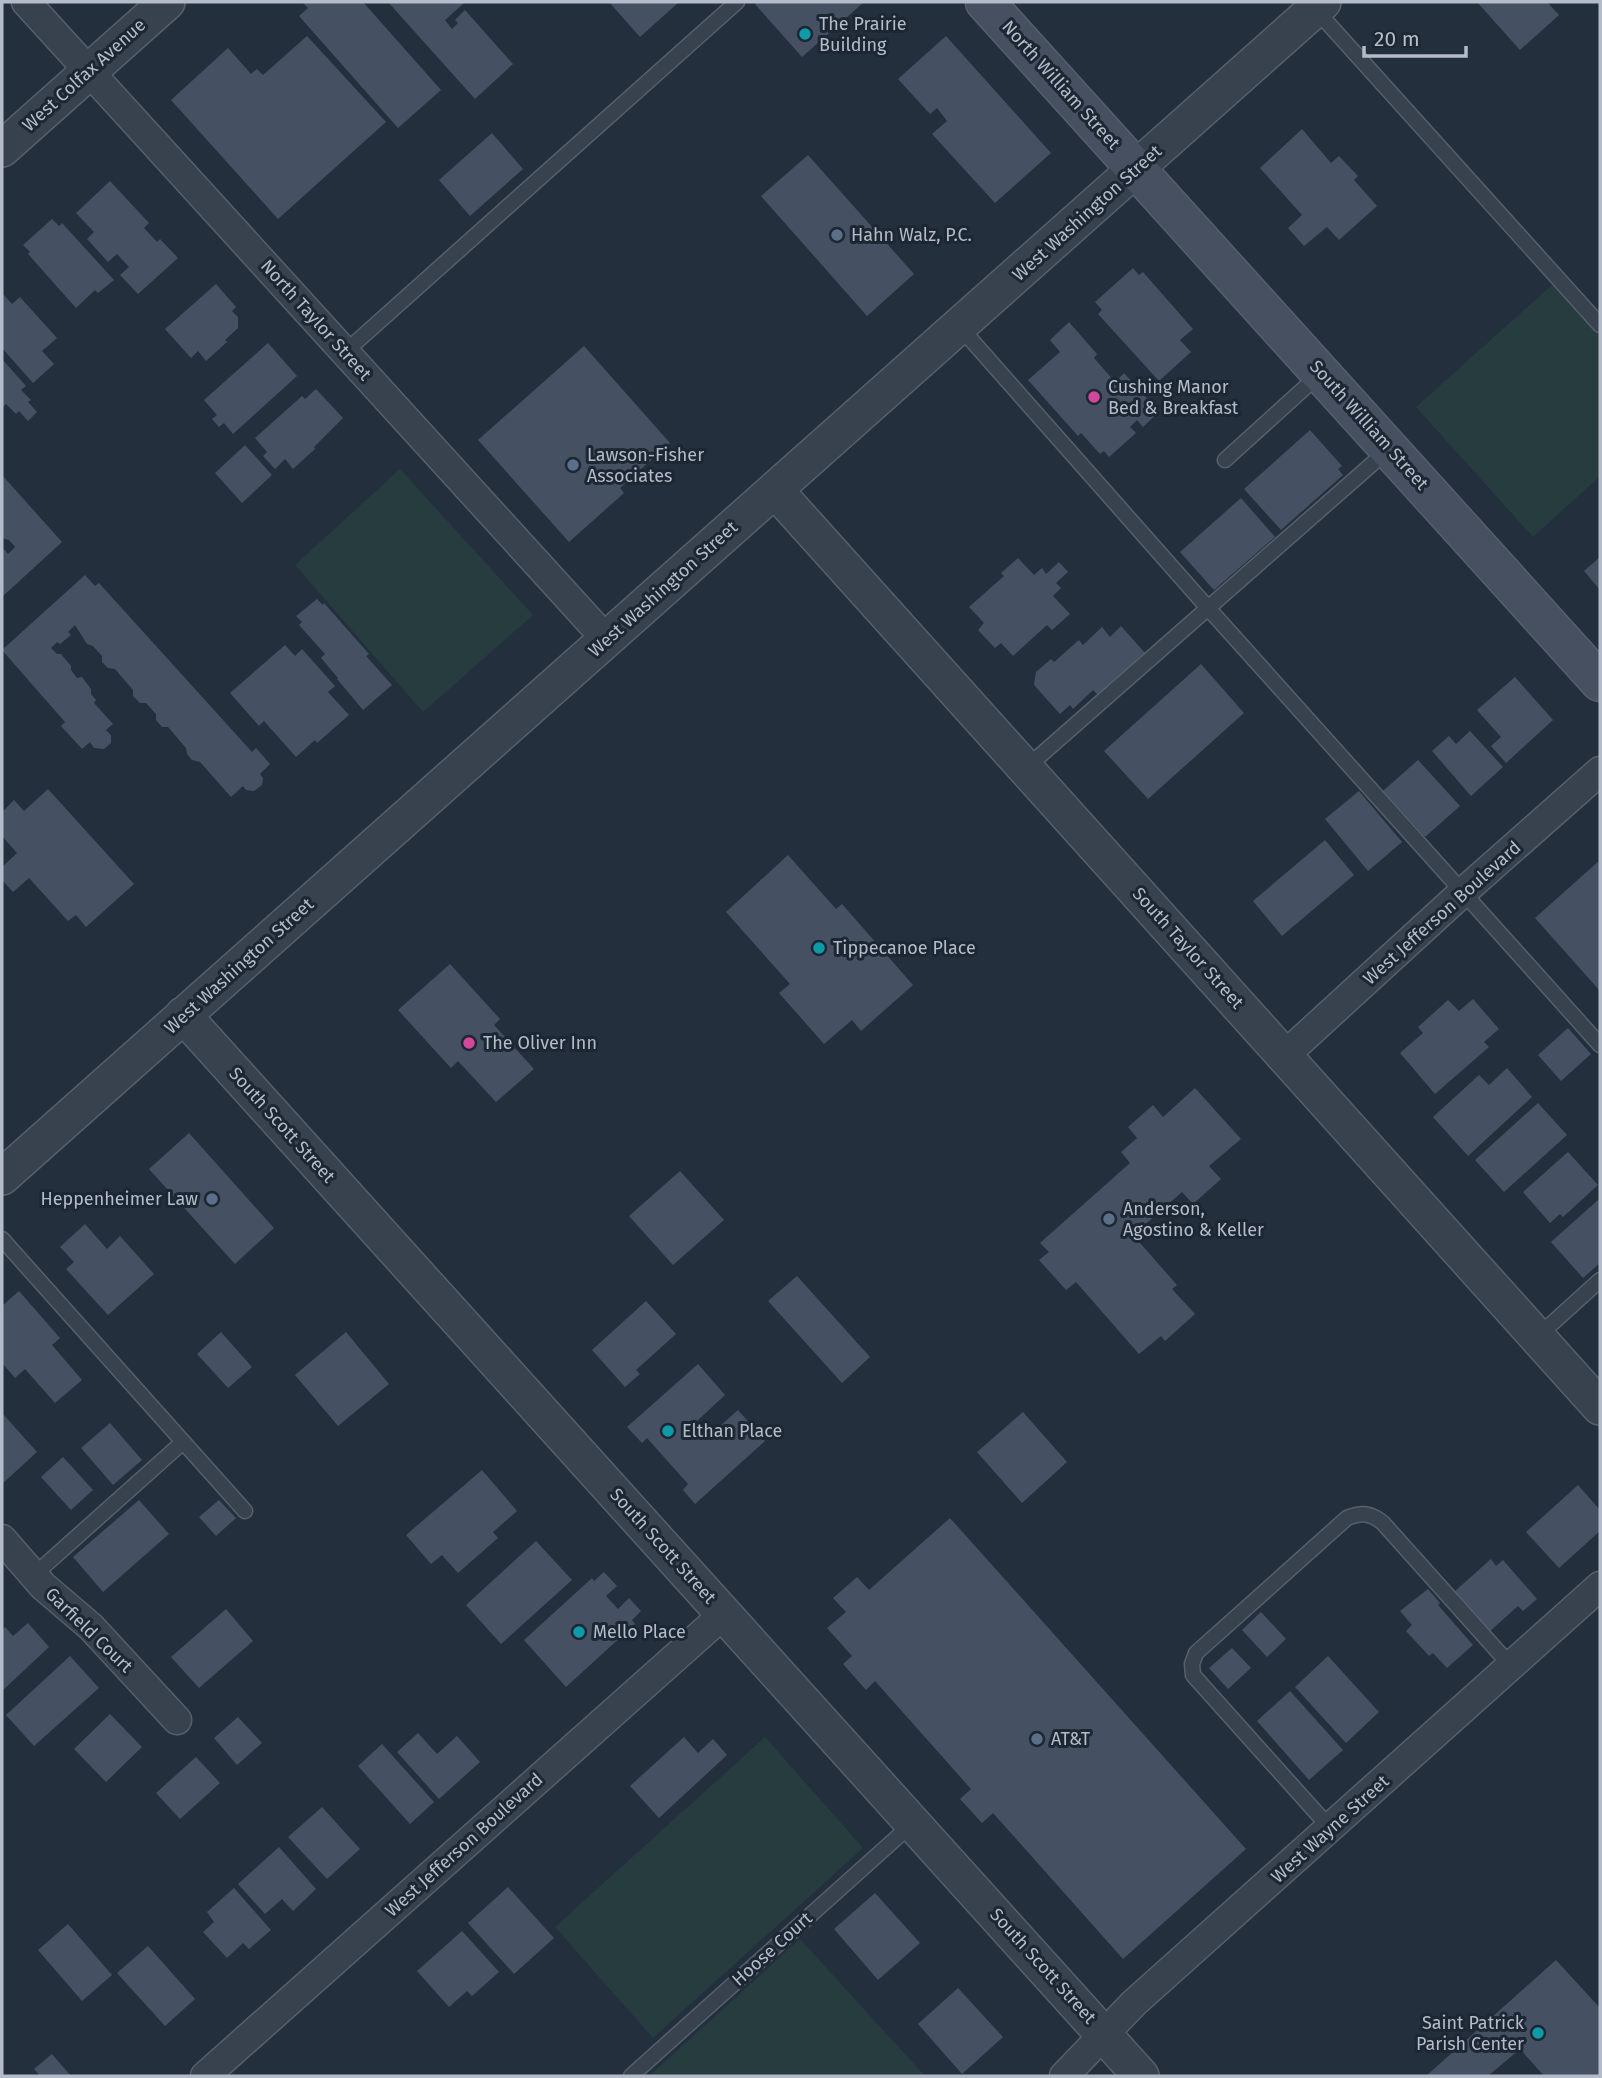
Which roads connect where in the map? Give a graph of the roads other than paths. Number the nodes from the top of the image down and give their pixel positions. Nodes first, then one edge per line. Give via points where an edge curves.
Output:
1 (26, 2) edge
2 (167, 2) edge
3 (737, 2) edge
4 (985, 2) edge
5 (1319, 6) edge
6 (89, 71) junction
7 (2, 149) edge
8 (1137, 168) junction
9 (1600, 325) edge
10 (958, 326) junction
11 (345, 352) junction
12 (1322, 372) junction
13 (1390, 448) junction
14 (1225, 460) dead end
15 (775, 490) junction
16 (1208, 608) junction
17 (606, 639) junction
18 (1600, 682) edge
19 (1026, 768) junction
20 (1600, 771) edge
21 (1462, 893) junction
22 (183, 1015) junction
23 (1600, 1045) edge
24 (1284, 1056) junction
25 (2, 1177) edge
26 (2, 1240) edge
27 (1600, 1280) edge
28 (1537, 1337) junction
29 (1600, 1407) edge
30 (183, 1442) junction
31 (246, 1511) dead end
32 (2, 1539) edge
33 (34, 1575) junction
34 (1600, 1586) edge
35 (724, 1614) junction
36 (1511, 1666) junction
37 (177, 1720) dead end
38 (913, 1823) junction
39 (1331, 1829) junction
40 (1104, 2034) junction
41 (205, 2076) edge
42 (631, 2076) edge
43 (1064, 2076) edge
44 (1142, 2076) edge

1 - 6 street, North Taylor Street
2 - 6 street, West Colfax Avenue
3 - 11 lane
4 - 8 main road, North William Street
5 - 8 street, West Washington Street
5 - 9 lane
6 - 7 street, West Colfax Avenue
6 - 11 street, North Taylor Street
8 - 10 street, West Washington Street
8 - 12 main road, South William Street
10 - 15 street, West Washington Street
10 - 16 lane
11 - 17 street, North Taylor Street
12 - 13 main road, South William Street
12 - 14 lane
13 - 16 lane
13 - 18 main road, South William Street
15 - 17 street, West Washington Street
15 - 19 street, South Taylor Street
16 - 19 lane
16 - 21 lane
17 - 22 street, West Washington Street
19 - 24 street, South Taylor Street
20 - 21 street, West Jefferson Boulevard
21 - 23 lane
21 - 24 street, West Jefferson Boulevard
22 - 25 street, West Washington Street
22 - 35 street, South Scott Street
24 - 28 street, South Taylor Street
26 - 30 lane
27 - 28 lane
28 - 29 street, South Taylor Street
30 - 31 lane
30 - 33 lane
32 - 33 street, Garfield Court
33 - 37 street, Garfield Court via 91,1627
34 - 36 street, West Wayne Street
35 - 38 street, South Scott Street
35 - 41 street, West Jefferson Boulevard
36 - 39 street, West Wayne Street
36 - 39 lane via 1384,1523 1359,1513 1347,1518 1196,1653 1193,1675
38 - 40 street, South Scott Street
38 - 42 lane, Hoose Court
39 - 40 street, West Wayne Street
40 - 43 street, West Wayne Street
40 - 44 street, South Scott Street

